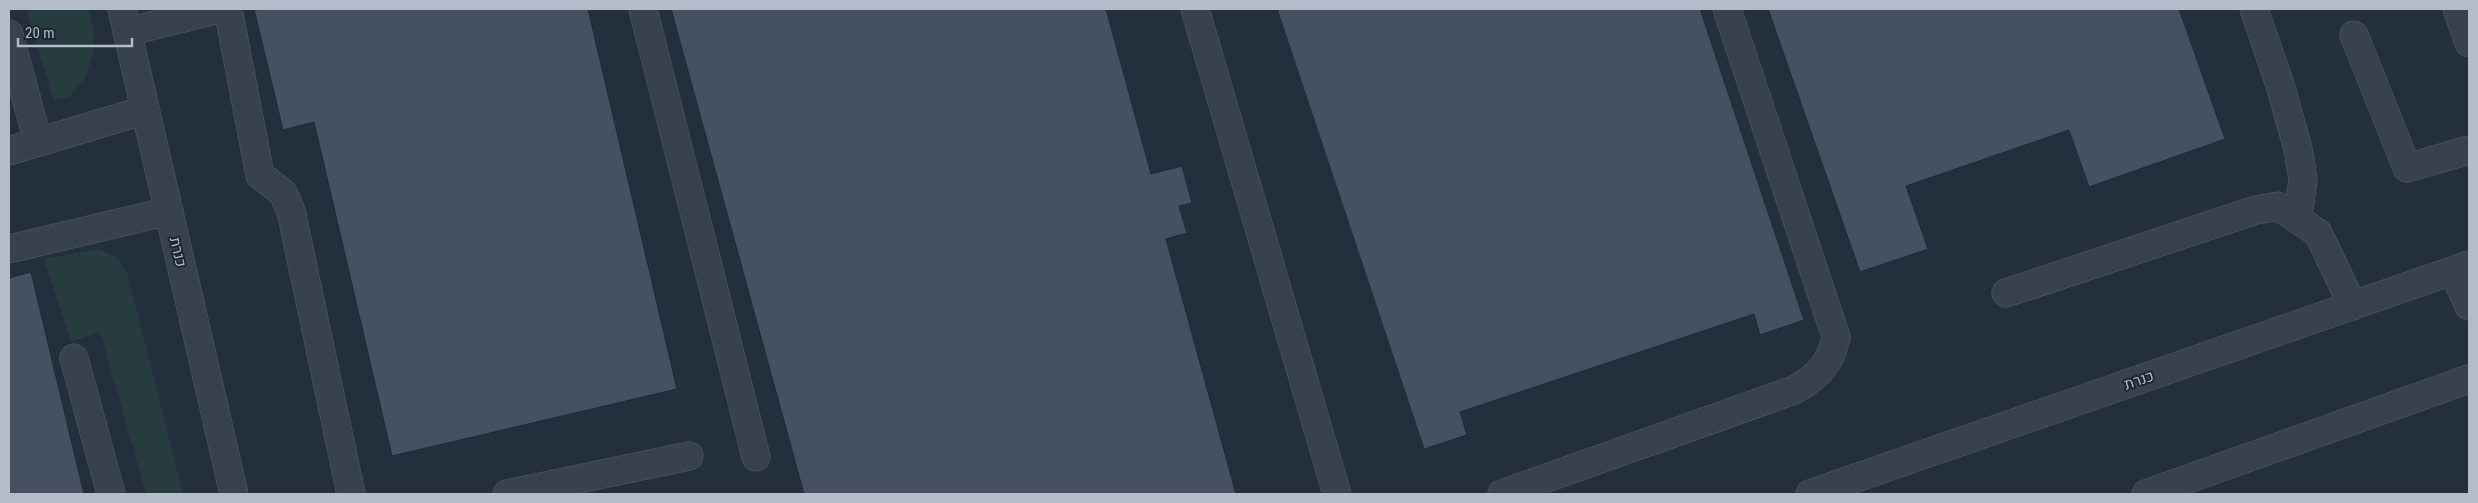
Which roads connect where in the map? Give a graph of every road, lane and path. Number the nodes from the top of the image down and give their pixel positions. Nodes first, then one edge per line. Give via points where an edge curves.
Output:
1 (220, 9) edge
2 (228, 9) edge
3 (643, 9) edge
4 (1196, 9) edge
5 (1727, 9) edge
6 (2254, 9) edge
7 (2457, 9) edge
8 (125, 20) edge
9 (9, 34) edge
10 (2354, 34) dead end
11 (2469, 43) edge
12 (145, 110) junction
13 (38, 142) junction
14 (2469, 150) edge
15 (9, 151) edge
16 (169, 211) junction
17 (2298, 217) junction
18 (9, 249) edge
19 (2461, 268) edge
20 (2006, 293) dead end
21 (2353, 306) junction
22 (2469, 306) edge
23 (74, 358) dead end
24 (2469, 379) edge
25 (689, 456) dead end
26 (756, 458) dead end
27 (111, 494) edge
28 (234, 494) edge
29 (351, 494) edge
30 (507, 494) edge
31 (1337, 494) edge
32 (1502, 494) edge
33 (1810, 494) edge
34 (2146, 494) edge

1 - 8 street
2 - 29 street via 260,175 283,193 290,210
3 - 26 street
4 - 31 street
5 - 32 street via 1836,337 1832,356 1812,380 1794,390
6 - 17 street via 2298,149 2303,179
7 - 11 street
8 - 12 street, כנרת
9 - 13 street
10 - 14 street via 2407,168
12 - 13 street
12 - 16 street, כנרת
13 - 15 street
16 - 18 street
16 - 28 street, כנרת
17 - 20 street via 2278,206 2256,210
17 - 21 street via 2318,233
19 - 21 street, כנרת
19 - 22 street
21 - 33 street, כנרת
23 - 27 street
24 - 34 street
25 - 30 street

